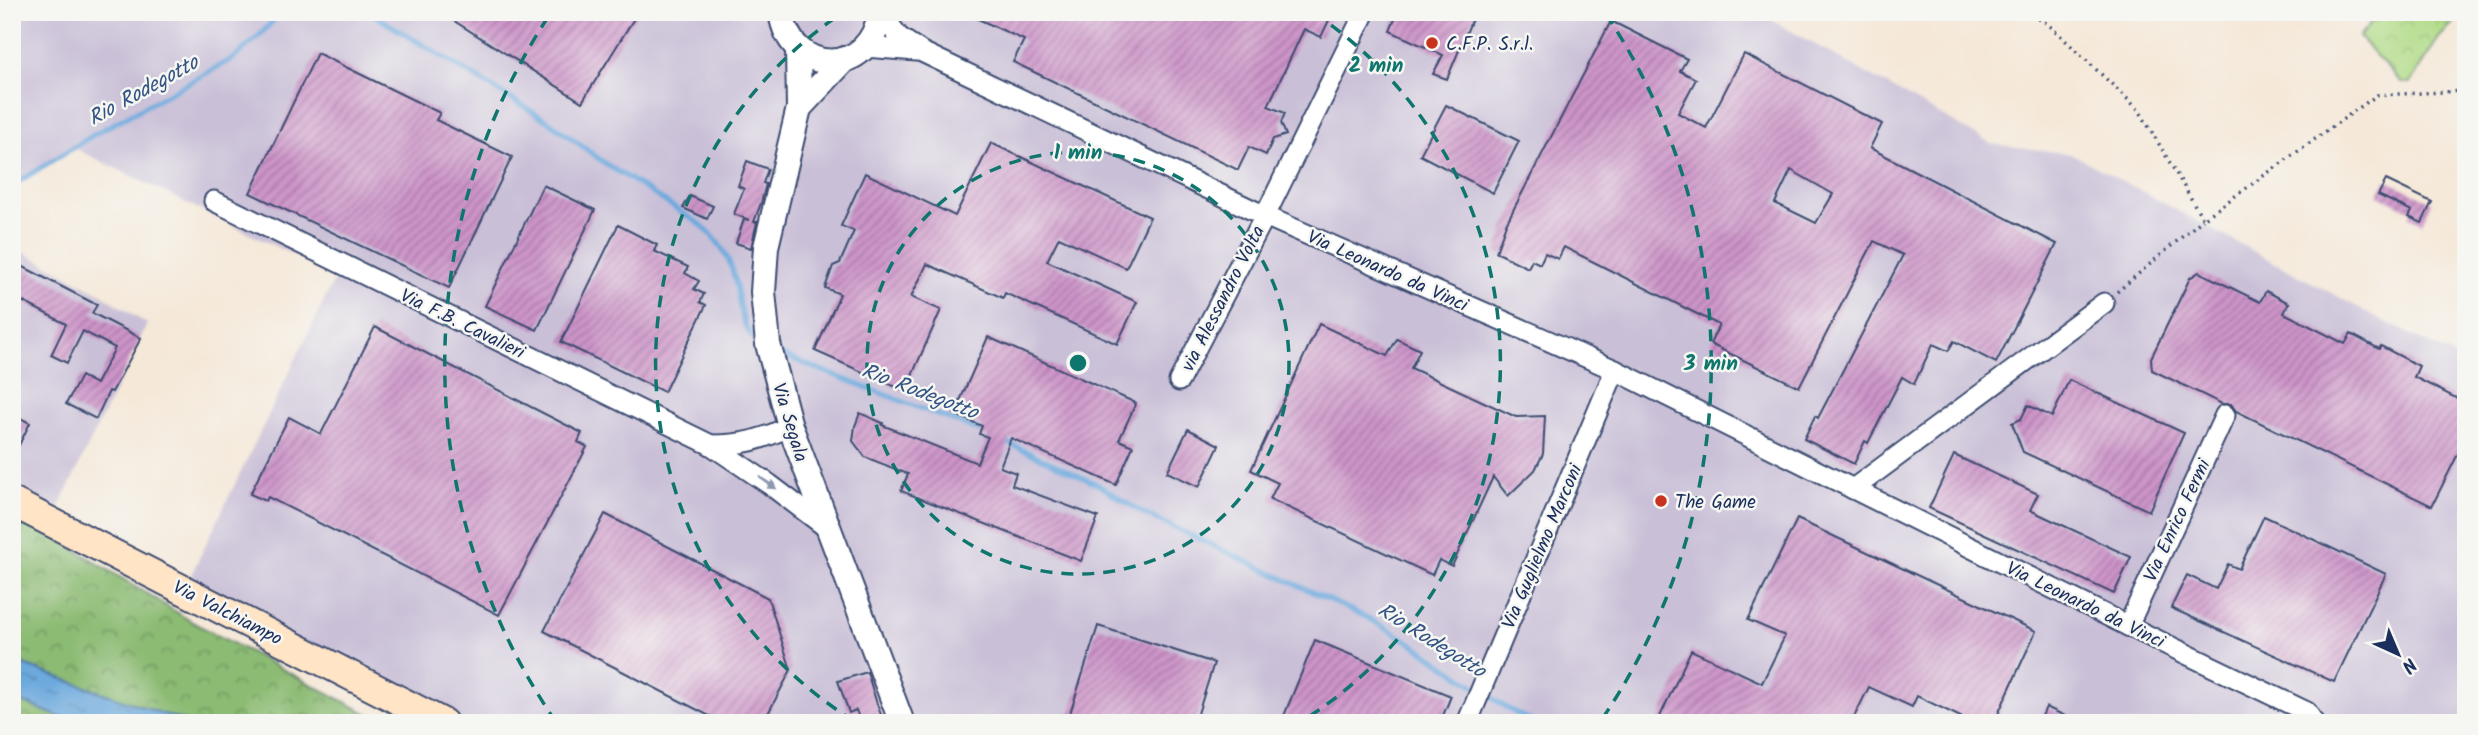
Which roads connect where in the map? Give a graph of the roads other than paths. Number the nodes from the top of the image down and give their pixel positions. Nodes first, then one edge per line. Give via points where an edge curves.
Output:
1 (781, 12) edge
2 (880, 12) edge
3 (1365, 12) edge
4 (798, 50) junction
5 (922, 52) junction
6 (855, 53) junction
7 (799, 108) junction
8 (214, 201) dead end
9 (1265, 216) junction
10 (2104, 303) road end
11 (1615, 370) junction
12 (1179, 381) dead end
13 (2225, 415) dead end
14 (790, 426) junction
15 (711, 445) junction
16 (1853, 489) junction
17 (12, 502) edge
18 (827, 528) junction
19 (2128, 626) junction
20 (443, 723) edge
21 (902, 723) edge
22 (1468, 723) edge
23 (2314, 723) edge

1 - 4 street, Via Segala via 783,26
2 - 5 street, Via Leonardo da Vinci via 899,37
2 - 6 street via 873,37
3 - 9 street, via Alessandro Volta
4 - 6 street via 828,62
4 - 7 street, Via Segala
5 - 6 street, Via Leonardo da Vinci
5 - 9 street, Via Leonardo da Vinci
6 - 7 street
7 - 14 street, Via Segala via 766,247 763,292 768,344
8 - 15 street, Via F.B. Cavalieri
9 - 11 street, Via Leonardo da Vinci
9 - 12 street, via Alessandro Volta
10 - 16 street
11 - 16 street, Via Leonardo da Vinci
11 - 22 street, Via Guglielmo Marconi
13 - 19 street, Via Enrico Fermi
14 - 15 street, Via F.B. Cavalieri via 740,445
14 - 18 street, Via Segala
15 -> 18 street, Via F.B. Cavalieri
16 - 19 street, Via Leonardo da Vinci
17 - 20 main road, Via Valchiampo
18 - 21 street, Via Segala
19 - 23 street, Via Leonardo da Vinci via 2307,712

